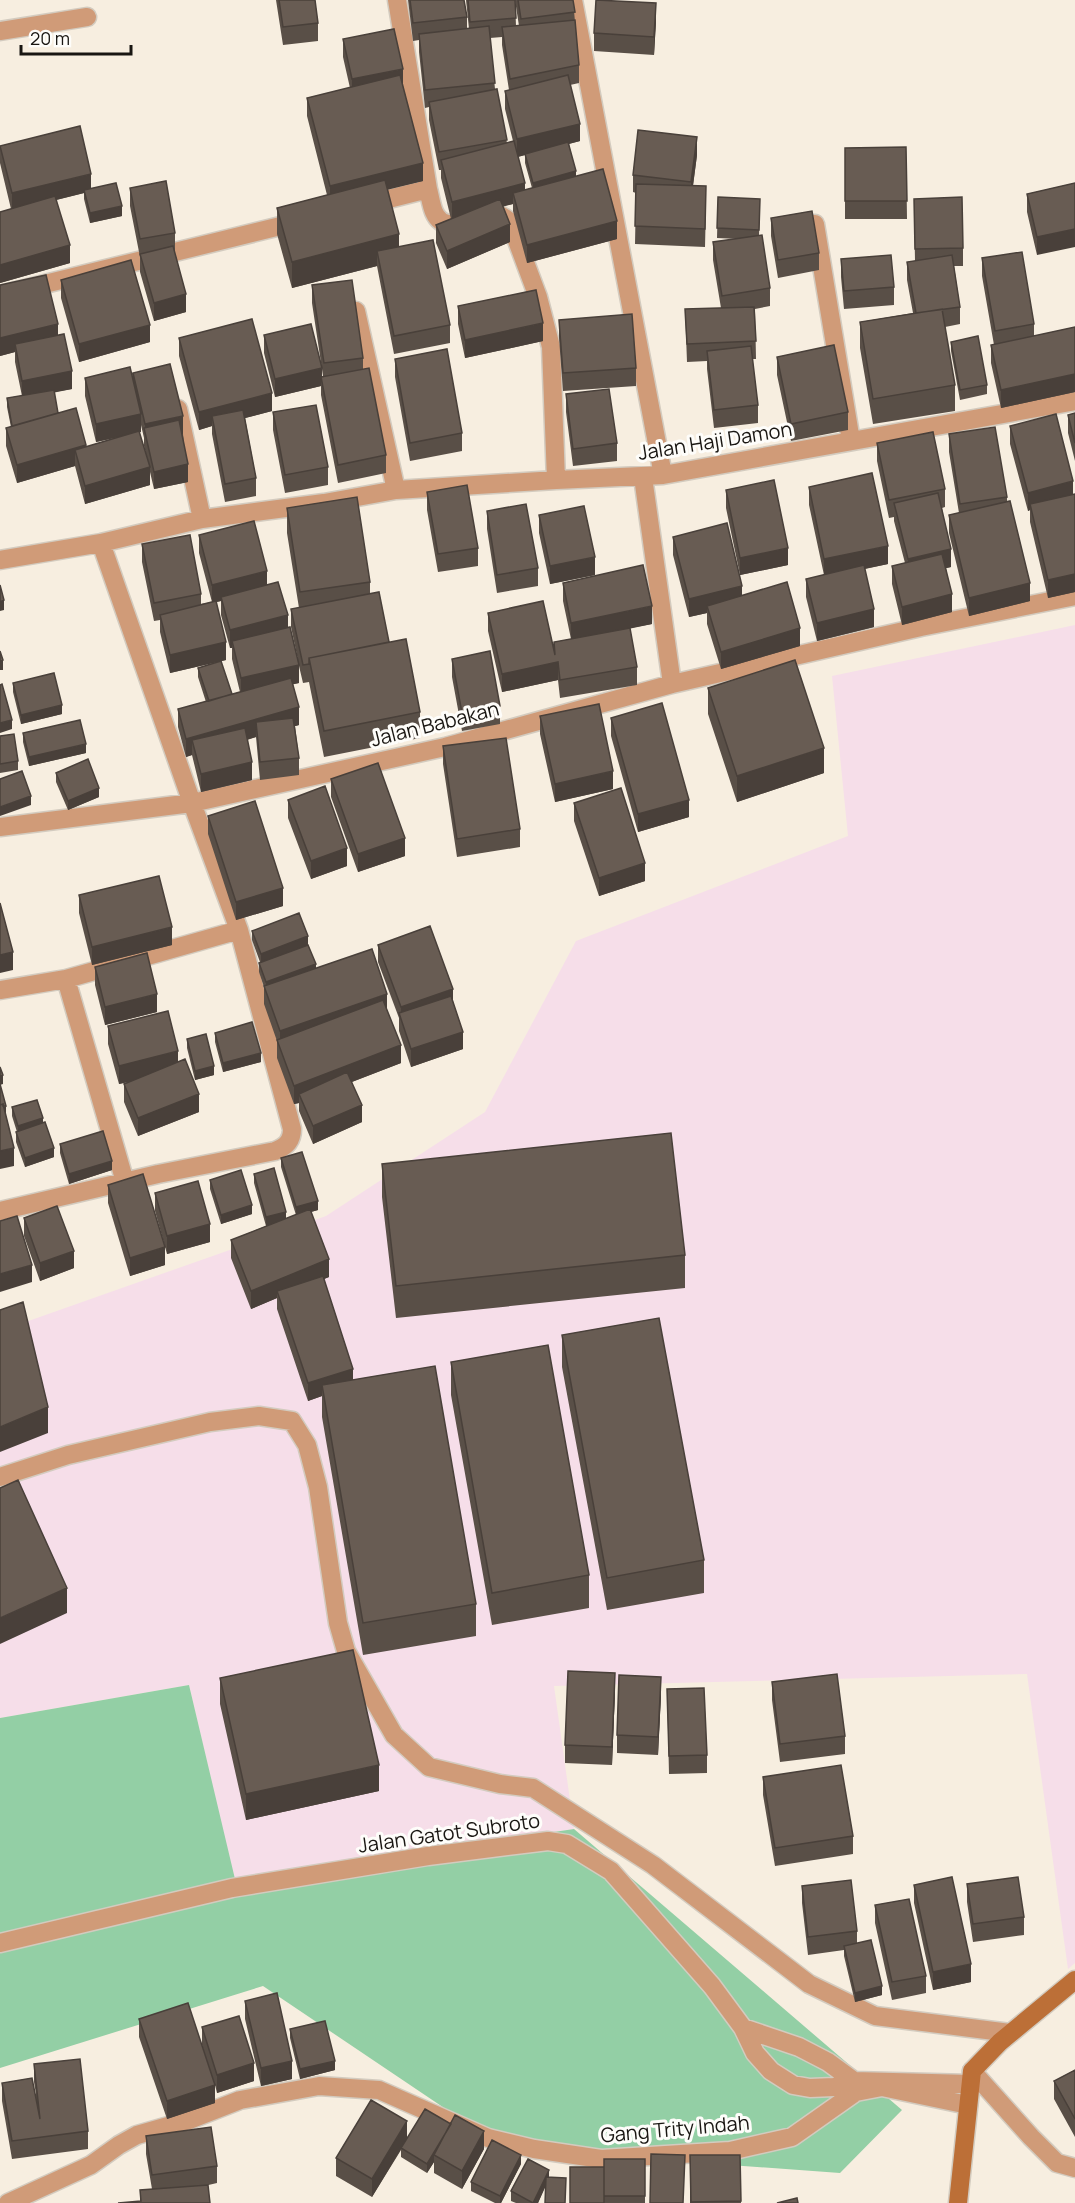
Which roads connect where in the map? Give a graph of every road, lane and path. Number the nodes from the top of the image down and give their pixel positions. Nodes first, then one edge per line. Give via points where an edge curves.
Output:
1 (397, 0) edge
2 (573, 0) edge
3 (87, 17) dead end
4 (0, 31) edge
5 (428, 189) junction
6 (347, 209) edge
7 (324, 215) edge
8 (815, 224) edge
9 (0, 295) edge
10 (356, 311) edge
11 (173, 388) edge
12 (1075, 400) edge
13 (851, 441) junction
14 (663, 475) junction
15 (643, 477) junction
16 (556, 480) junction
17 (396, 490) junction
18 (202, 519) junction
19 (101, 543) junction
20 (0, 560) edge
21 (1075, 596) edge
22 (672, 684) junction
23 (192, 803) junction
24 (0, 826) edge
25 (238, 930) junction
26 (66, 979) junction
27 (0, 990) edge
28 (126, 1182) junction
29 (0, 1211) edge
30 (0, 1477) edge
31 (0, 1943) edge
32 (1075, 1980) edge
33 (743, 2028) junction
34 (1010, 2033) junction
35 (971, 2077) junction
36 (854, 2080) junction
37 (968, 2105) junction
38 (1075, 2168) edge
39 (8, 2203) edge
40 (958, 2203) edge

1 - 5 street
2 - 14 street
3 - 4 street
5 - 6 street
5 - 16 street via 434,212 446,224 492,214 502,215 510,222 538,297 551,347
7 - 9 street
8 - 13 street
10 - 17 street
11 - 18 street
12 - 13 street, Jalan Haji Damon
13 - 14 street, Jalan Haji Damon
14 - 15 street, Jalan Haji Damon
15 - 16 street, Jalan Haji Damon
15 - 22 street
16 - 17 street, Jalan Haji Damon
17 - 18 street, Jalan Haji Damon
18 - 19 street
19 - 20 street
19 - 23 street
21 - 22 street, Jalan Babakan
22 - 23 street, Jalan Babakan via 445,747
23 - 24 street, Jalan Babakan
23 - 25 street
25 - 26 street
25 - 28 street via 292,1136 275,1151
26 - 27 street
26 - 28 street
28 - 29 street
30 - 34 street via 68,1455 210,1422 259,1416 292,1421 307,1445 318,1487 338,1623 346,1652 394,1735 429,1767 533,1788 653,1865 809,1984 876,2016
31 - 33 street, Jalan Gatot Subroto via 232,1888 548,1841 567,1844 611,1871 696,1967
32 - 34 main road
33 - 36 street via 799,2047
33 - 36 street, Jalan Gatot Subroto via 755,2053 771,2071 793,2085 834,2087
34 - 35 main road
35 - 36 street, Jalan Gatot Subroto
35 - 37 main road
35 - 38 street via 1057,2163
37 - 39 street, Gang Trity Indah via 882,2088 856,2092 792,2137 730,2151 601,2159 534,2150 488,2138 379,2090 319,2086 240,2100 137,2136 91,2165
37 - 40 main road

